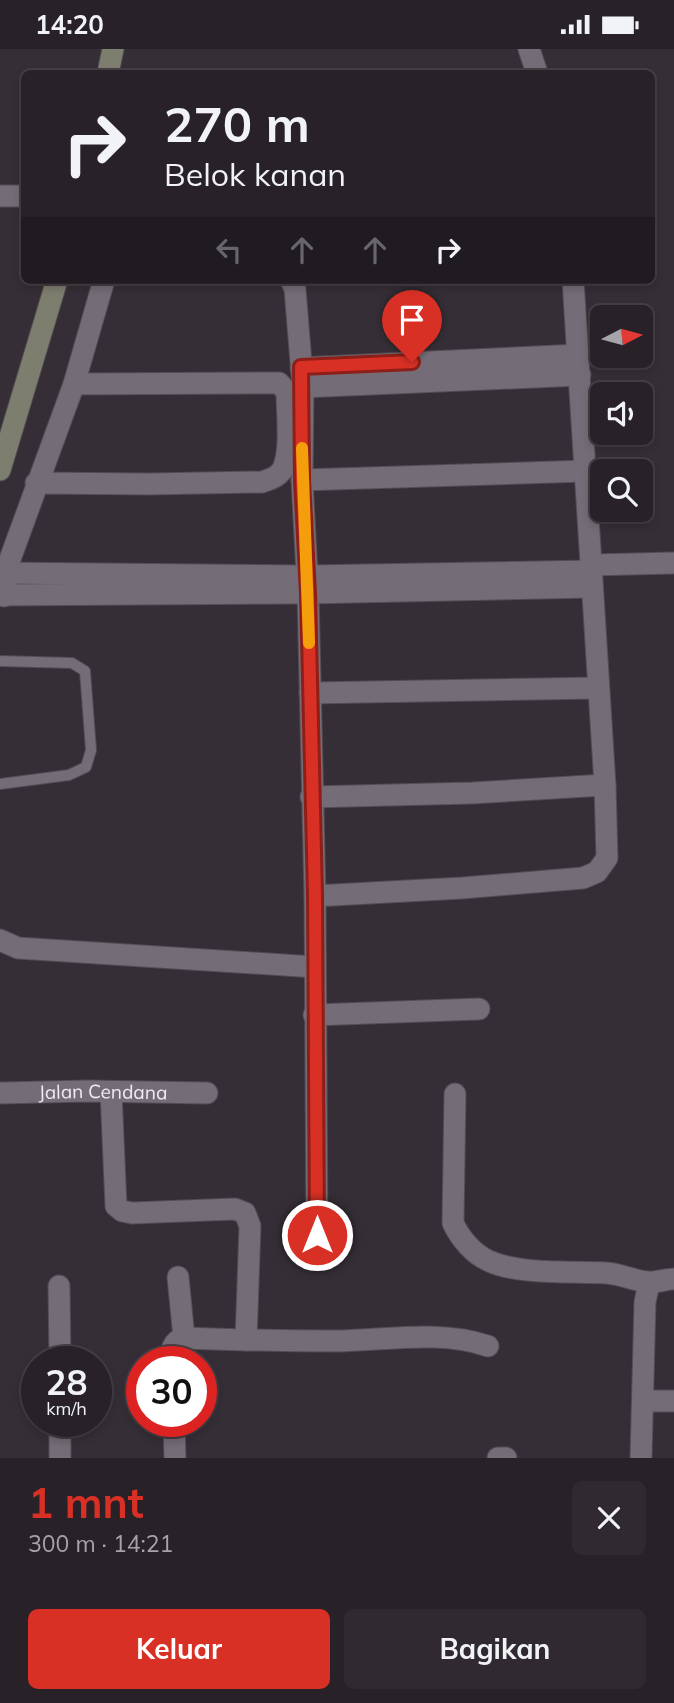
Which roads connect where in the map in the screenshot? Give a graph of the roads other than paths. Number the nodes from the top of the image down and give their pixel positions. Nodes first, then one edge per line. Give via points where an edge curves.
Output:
1 (113, 49) edge
2 (529, 49) edge
3 (109, 70) edge
4 (536, 70) edge
5 (0, 196) edge
6 (21, 196) edge
7 (56, 284) edge
8 (103, 284) edge
9 (293, 284) edge
10 (573, 284) edge
11 (579, 365) junction
12 (302, 377) junction
13 (74, 384) junction
14 (0, 470) edge
15 (585, 471) junction
16 (302, 480) junction
17 (36, 483) junction
18 (674, 563) edge
19 (592, 574) junction
20 (2, 585) edge
21 (307, 585) junction
22 (0, 661) edge
23 (598, 688) junction
24 (310, 693) junction
25 (0, 784) edge
26 (605, 785) junction
27 (311, 797) junction
28 (315, 896) junction
29 (0, 940) edge
30 (315, 967) junction
31 (479, 1009) dead end
32 (314, 1015) junction
33 (111, 1092) junction
34 (0, 1093) edge
35 (207, 1093) dead end
36 (455, 1094) dead end
37 (317, 1235) dead end
38 (178, 1277) dead end
39 (674, 1279) edge
40 (649, 1283) junction
41 (59, 1286) dead end
42 (184, 1338) junction
43 (246, 1340) junction
44 (60, 1346) edge
45 (172, 1346) edge
46 (488, 1346) dead end
47 (644, 1401) junction
48 (674, 1401) edge
49 (60, 1437) edge
50 (174, 1437) edge
51 (60, 1458) edge
52 (175, 1458) edge
53 (498, 1458) edge
54 (506, 1458) edge
55 (641, 1458) edge

1 - 3 street
2 - 4 street
5 - 6 street
7 - 14 street
8 - 13 street
9 - 12 street
10 - 11 street
11 - 12 street
11 - 15 street
12 - 16 street
13 - 17 street
13 - 17 street via 279,383 287,392 284,468 262,482
15 - 16 street
15 - 19 street
16 - 21 street
17 - 20 street
18 - 19 street
19 - 21 street
19 - 23 street
20 - 21 street
21 - 24 street
22 - 25 lane via 72,663 85,671 91,750 86,767 69,775
23 - 24 street
23 - 26 street
24 - 27 street
26 - 27 street
26 - 28 street via 607,858 592,875
27 - 28 street
28 - 30 street
29 - 30 street via 19,948
30 - 32 street
31 - 32 street
32 - 37 street
33 - 34 street, Jalan Cendana
33 - 35 street, Jalan Cendana
33 - 43 street via 116,1206 132,1213 234,1209 245,1213 250,1226
36 - 40 street via 453,1223 467,1244 490,1262 510,1267 608,1273
38 - 42 street
39 - 40 street
40 - 47 street
41 - 44 street
42 - 43 street
42 - 45 street
43 - 46 street via 446,1338
47 - 48 street
47 - 55 street
49 - 51 street
50 - 52 street
53 - 54 street

